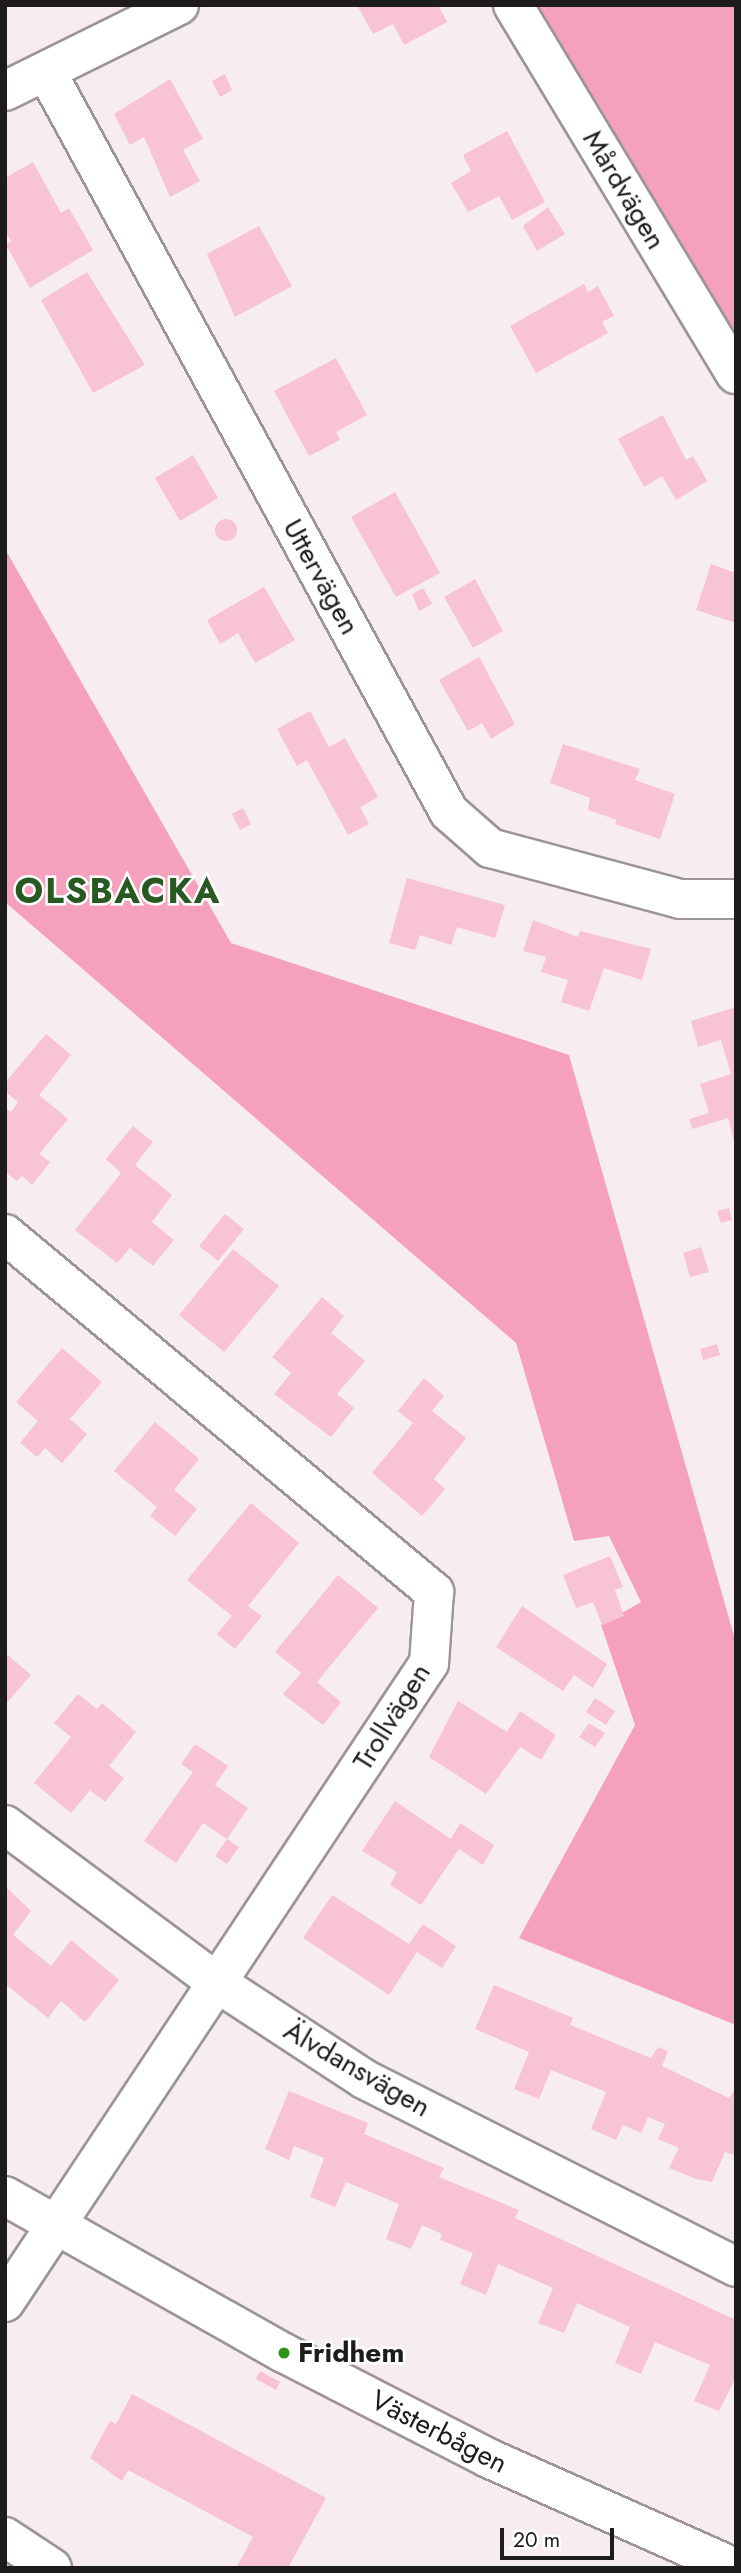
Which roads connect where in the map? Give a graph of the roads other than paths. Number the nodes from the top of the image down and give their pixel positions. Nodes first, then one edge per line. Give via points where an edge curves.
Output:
1 (179, 5) edge
2 (513, 5) edge
3 (46, 71) junction
4 (5, 91) edge
5 (736, 374) edge
6 (736, 898) edge
7 (5, 1234) edge
8 (5, 1825) edge
9 (219, 1984) junction
10 (5, 2196) edge
11 (58, 2228) junction
12 (736, 2267) edge
13 (5, 2302) edge
14 (5, 2537) edge
15 (52, 2568) edge
16 (735, 2568) edge

1 - 3 street
2 - 5 street, Mårdvägen
3 - 4 street
3 - 6 street, Uttervägen via 449,812 490,849 680,898
7 - 9 street, Trollvägen via 434,1592 429,1663
8 - 9 street, Älvdansvägen
9 - 11 street, Trollvägen
9 - 12 street, Älvdansvägen via 364,2078
10 - 11 street, Västerbågen
11 - 13 street, Trollvägen
11 - 16 street, Västerbågen via 284,2353 488,2458
14 - 15 street

